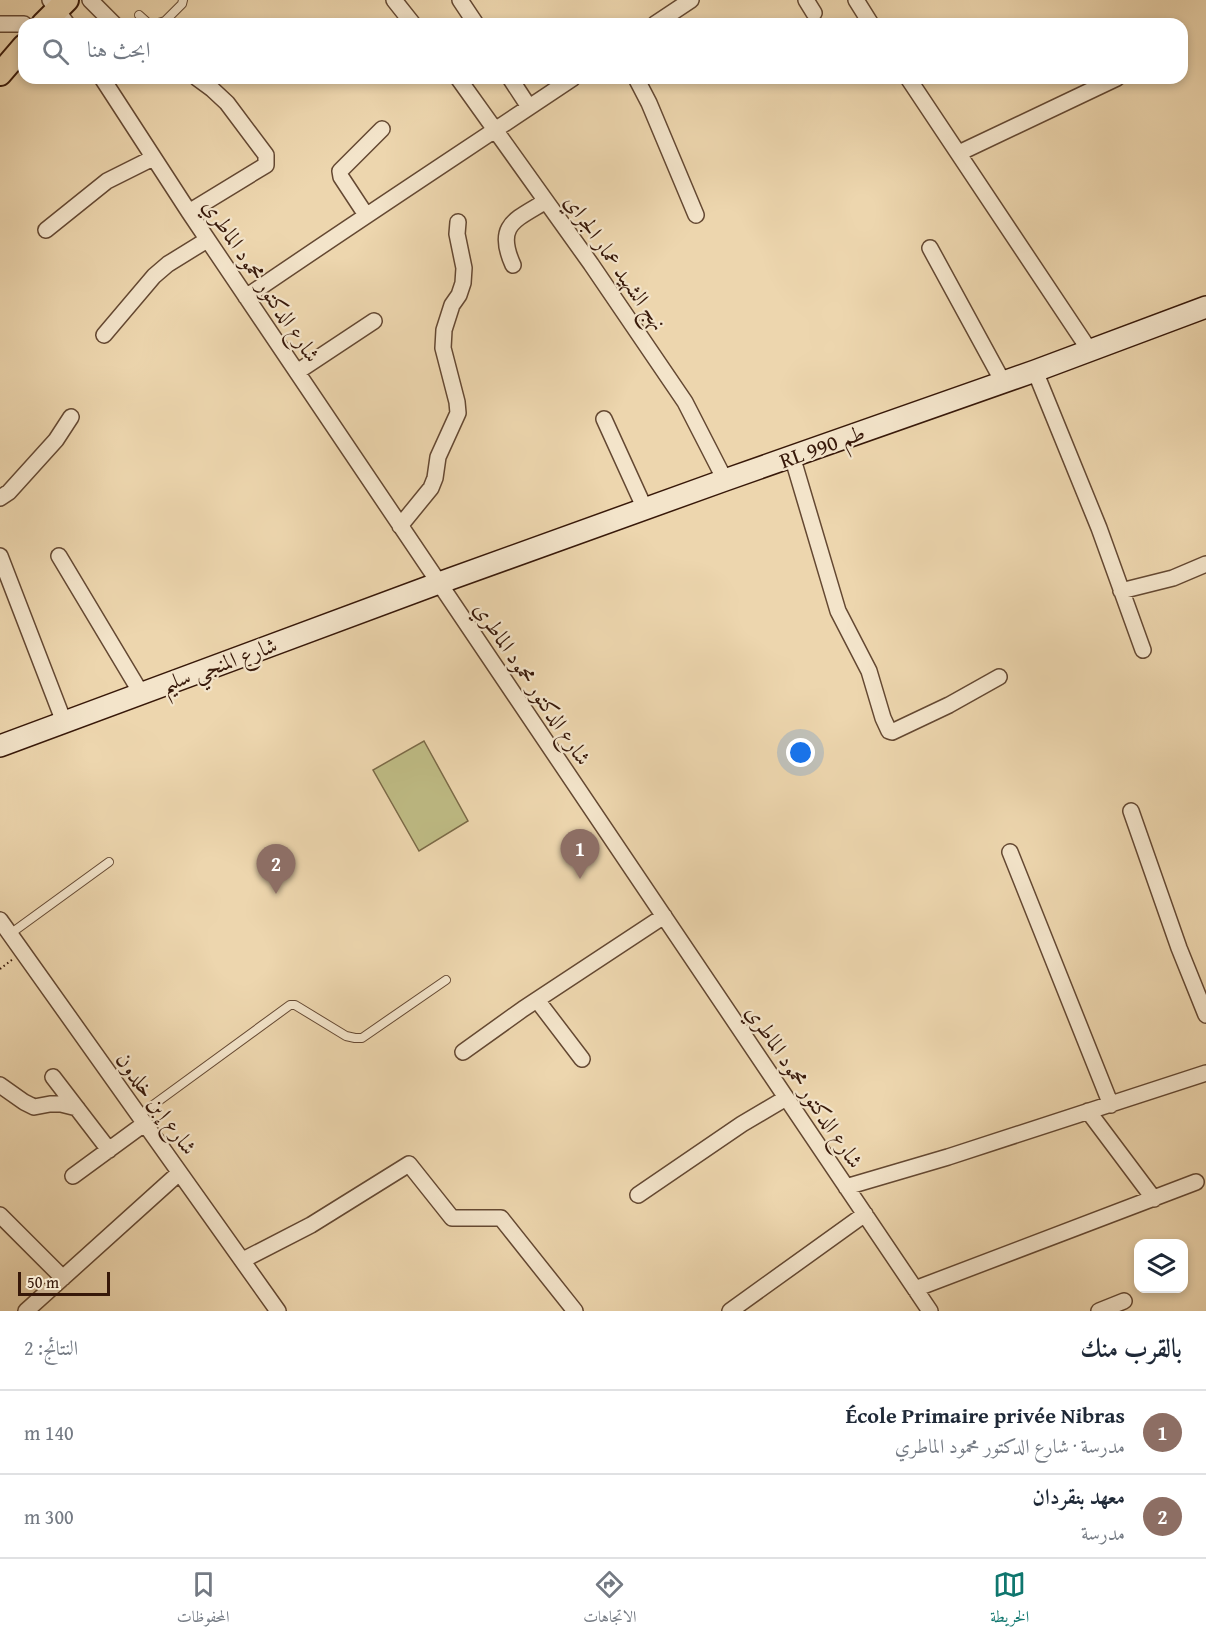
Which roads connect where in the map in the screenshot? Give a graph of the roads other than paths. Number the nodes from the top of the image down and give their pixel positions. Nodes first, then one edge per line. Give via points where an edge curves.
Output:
1 (90, 0) edge
2 (183, 0) edge
3 (394, 0) edge
4 (460, 0) edge
5 (692, 0) edge
6 (856, 0) edge
7 (139, 15) dead end
8 (108, 18) edge
9 (142, 18) edge
10 (168, 18) edge
11 (408, 18) edge
12 (472, 18) edge
13 (664, 18) edge
14 (867, 18) edge
15 (0, 24) edge
16 (18, 24) edge
17 (18, 53) edge
18 (0, 74) edge
19 (106, 84) edge
20 (206, 84) edge
21 (462, 84) edge
22 (514, 84) edge
23 (564, 84) edge
24 (639, 84) edge
25 (912, 84) edge
26 (1104, 84) edge
27 (529, 107) junction
28 (382, 129) dead end
29 (496, 130) junction
30 (959, 153) junction
31 (153, 158) junction
32 (546, 201) junction
33 (189, 212) junction
34 (366, 214) junction
35 (696, 215) dead end
36 (458, 222) dead end
37 (46, 230) dead end
38 (207, 240) junction
39 (930, 248) dead end
40 (513, 265) dead end
41 (246, 297) junction
42 (1206, 307) edge
43 (374, 321) dead end
44 (104, 335) dead end
45 (1090, 351) junction
46 (1035, 371) junction
47 (297, 372) junction
48 (1003, 382) junction
49 (71, 417) dead end
50 (604, 419) dead end
51 (792, 456) junction
52 (725, 480) junction
53 (0, 498) edge
54 (645, 509) junction
55 (400, 526) junction
56 (0, 556) edge
57 (59, 556) dead end
58 (1206, 564) edge
59 (439, 583) junction
60 (1120, 591) junction
61 (1143, 650) dead end
62 (999, 677) dead end
63 (141, 693) junction
64 (64, 722) junction
65 (0, 746) edge
66 (1131, 811) dead end
67 (1010, 852) dead end
68 (109, 862) dead end
69 (664, 916) junction
70 (0, 920) edge
71 (10, 934) junction
72 (446, 980) dead end
73 (537, 1000) junction
74 (1206, 1015) edge
75 (463, 1052) dead end
76 (582, 1059) dead end
77 (1206, 1074) edge
78 (53, 1077) dead end
79 (0, 1085) edge
80 (786, 1098) junction
81 (1111, 1105) junction
82 (77, 1108) junction
83 (1088, 1111) junction
84 (141, 1120) junction
85 (110, 1149) junction
86 (179, 1173) junction
87 (74, 1176) dead end
88 (1196, 1182) dead end
89 (846, 1187) junction
90 (638, 1195) dead end
91 (1154, 1199) junction
92 (865, 1214) junction
93 (0, 1215) edge
94 (243, 1260) junction
95 (63, 1278) junction
96 (915, 1289) junction
97 (1124, 1301) dead end
98 (26, 1311) edge
99 (278, 1311) edge
100 (575, 1311) edge
101 (730, 1311) edge
102 (930, 1311) edge
103 (1099, 1311) edge

1 - 8 street
2 - 10 lane
3 - 11 street
4 - 12 street
5 - 13 street
6 - 14 street
7 - 9 lane
15 - 16 street
17 - 18 main road
19 - 31 street, شارع الدكتور محمود الماطري
20 - 33 street via 227,103 266,155 266,165
21 - 29 street, نهج الشهيد عمار الجراي
22 - 27 street
23 - 27 street
24 - 35 street
25 - 30 street
26 - 30 street
27 - 29 street
28 - 34 street via 340,171
29 - 32 street, نهج الشهيد عمار الجراي
29 - 34 street
30 - 45 street
31 - 33 street, شارع الدكتور محمود الماطري
31 - 37 street via 107,181
32 - 40 street via 508,228 505,239
32 - 52 street, نهج الشهيد عمار الجراي via 685,402
33 - 38 street, شارع الدكتور محمود الماطري
34 - 41 street
36 - 55 street via 463,283 444,330 443,348 458,414 438,458 431,488
38 - 41 street, شارع الدكتور محمود الماطري
38 - 44 street via 154,276
39 - 48 street
41 - 47 street, شارع الدكتور محمود الماطري
42 - 45 street, RL طم 990
43 - 47 street
45 - 46 street, RL طم 990
46 - 48 street, RL طم 990
46 - 60 street via 1099,528
47 - 55 street, شارع الدكتور محمود الماطري
48 - 51 street, RL طم 990
49 - 53 street via 56,440
50 - 54 street
51 - 52 street, RL طم 990
51 - 62 street via 838,611 869,671 889,731 896,732
52 - 54 street, RL طم 990
54 - 59 street, RL طم 990
55 - 59 street, شارع الدكتور محمود الماطري
56 - 64 street
57 - 63 street
58 - 60 street via 1173,578
59 - 63 street, شارع المنجي سليم
59 - 69 street, شارع الدكتور محمود الماطري
60 - 61 street
63 - 64 street, شارع المنجي سليم
64 - 65 street, شارع المنجي سليم
66 - 74 street
67 - 81 street
68 - 71 lane
69 - 73 street
69 - 80 street, شارع الدكتور محمود الماطري
70 - 71 street, شارع إبن خلدون
71 - 84 street, شارع إبن خلدون
72 - 84 lane via 362,1038 346,1036 290,1005
73 - 75 street
73 - 76 street
77 - 81 street
78 - 82 street
79 - 82 street via 34,1107 61,1104
80 - 89 street, شارع الدكتور محمود الماطري
80 - 90 street
81 - 83 street
82 - 85 street
83 - 89 street
83 - 91 street
84 - 85 street
84 - 86 street, شارع إبن خلدون
85 - 87 street
86 - 94 street, شارع إبن خلدون
86 - 95 street
88 - 91 street
89 - 92 street, شارع الدكتور محمود الماطري
91 - 96 street
92 - 96 street, شارع الدكتور محمود الماطري
92 - 101 street
93 - 95 street
94 - 99 street, شارع إبن خلدون
94 - 100 street via 311,1225 409,1164 452,1218 501,1218
95 - 98 street
96 - 102 street, شارع الدكتور محمود الماطري
97 - 103 street

